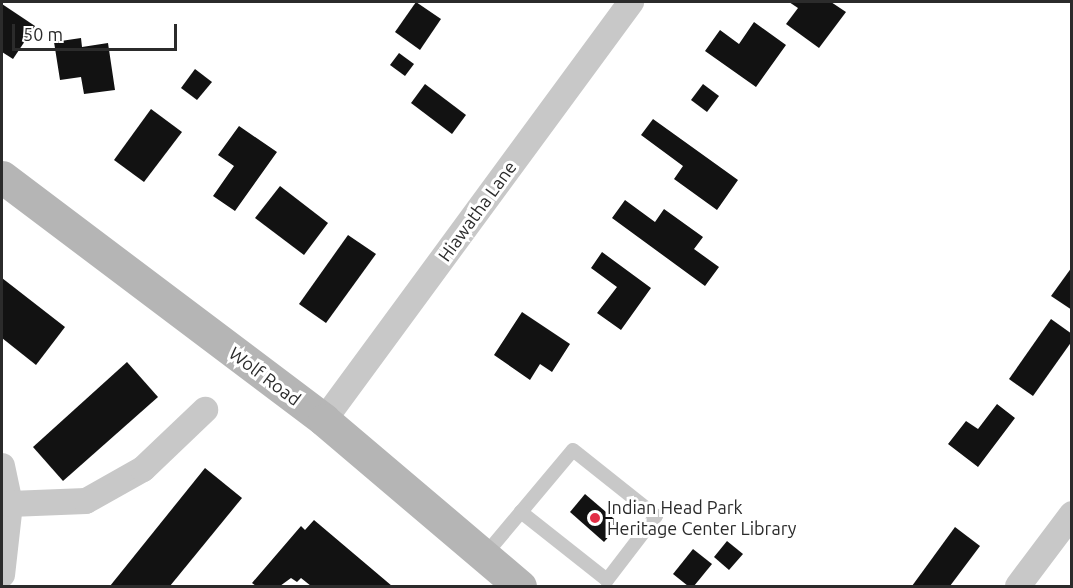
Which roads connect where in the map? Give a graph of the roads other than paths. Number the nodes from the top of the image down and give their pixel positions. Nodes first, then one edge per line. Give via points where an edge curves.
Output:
1 (631, 2) edge
2 (2, 177) edge
3 (205, 410) dead end
4 (324, 420) junction
5 (2, 466) edge
6 (10, 504) junction
7 (521, 512) junction
8 (1071, 514) edge
9 (484, 556) junction
10 (2, 575) edge
11 (520, 586) edge
12 (1018, 586) edge

1 - 4 street, Hiawatha Lane
2 - 4 street, Wolf Road
3 - 6 street via 143,469 86,501
4 - 9 street, Wolf Road
5 - 6 street
6 - 10 street
7 - 7 lane via 607,580 656,516 573,450
7 - 9 lane
8 - 12 street
9 - 11 street, Wolf Road

